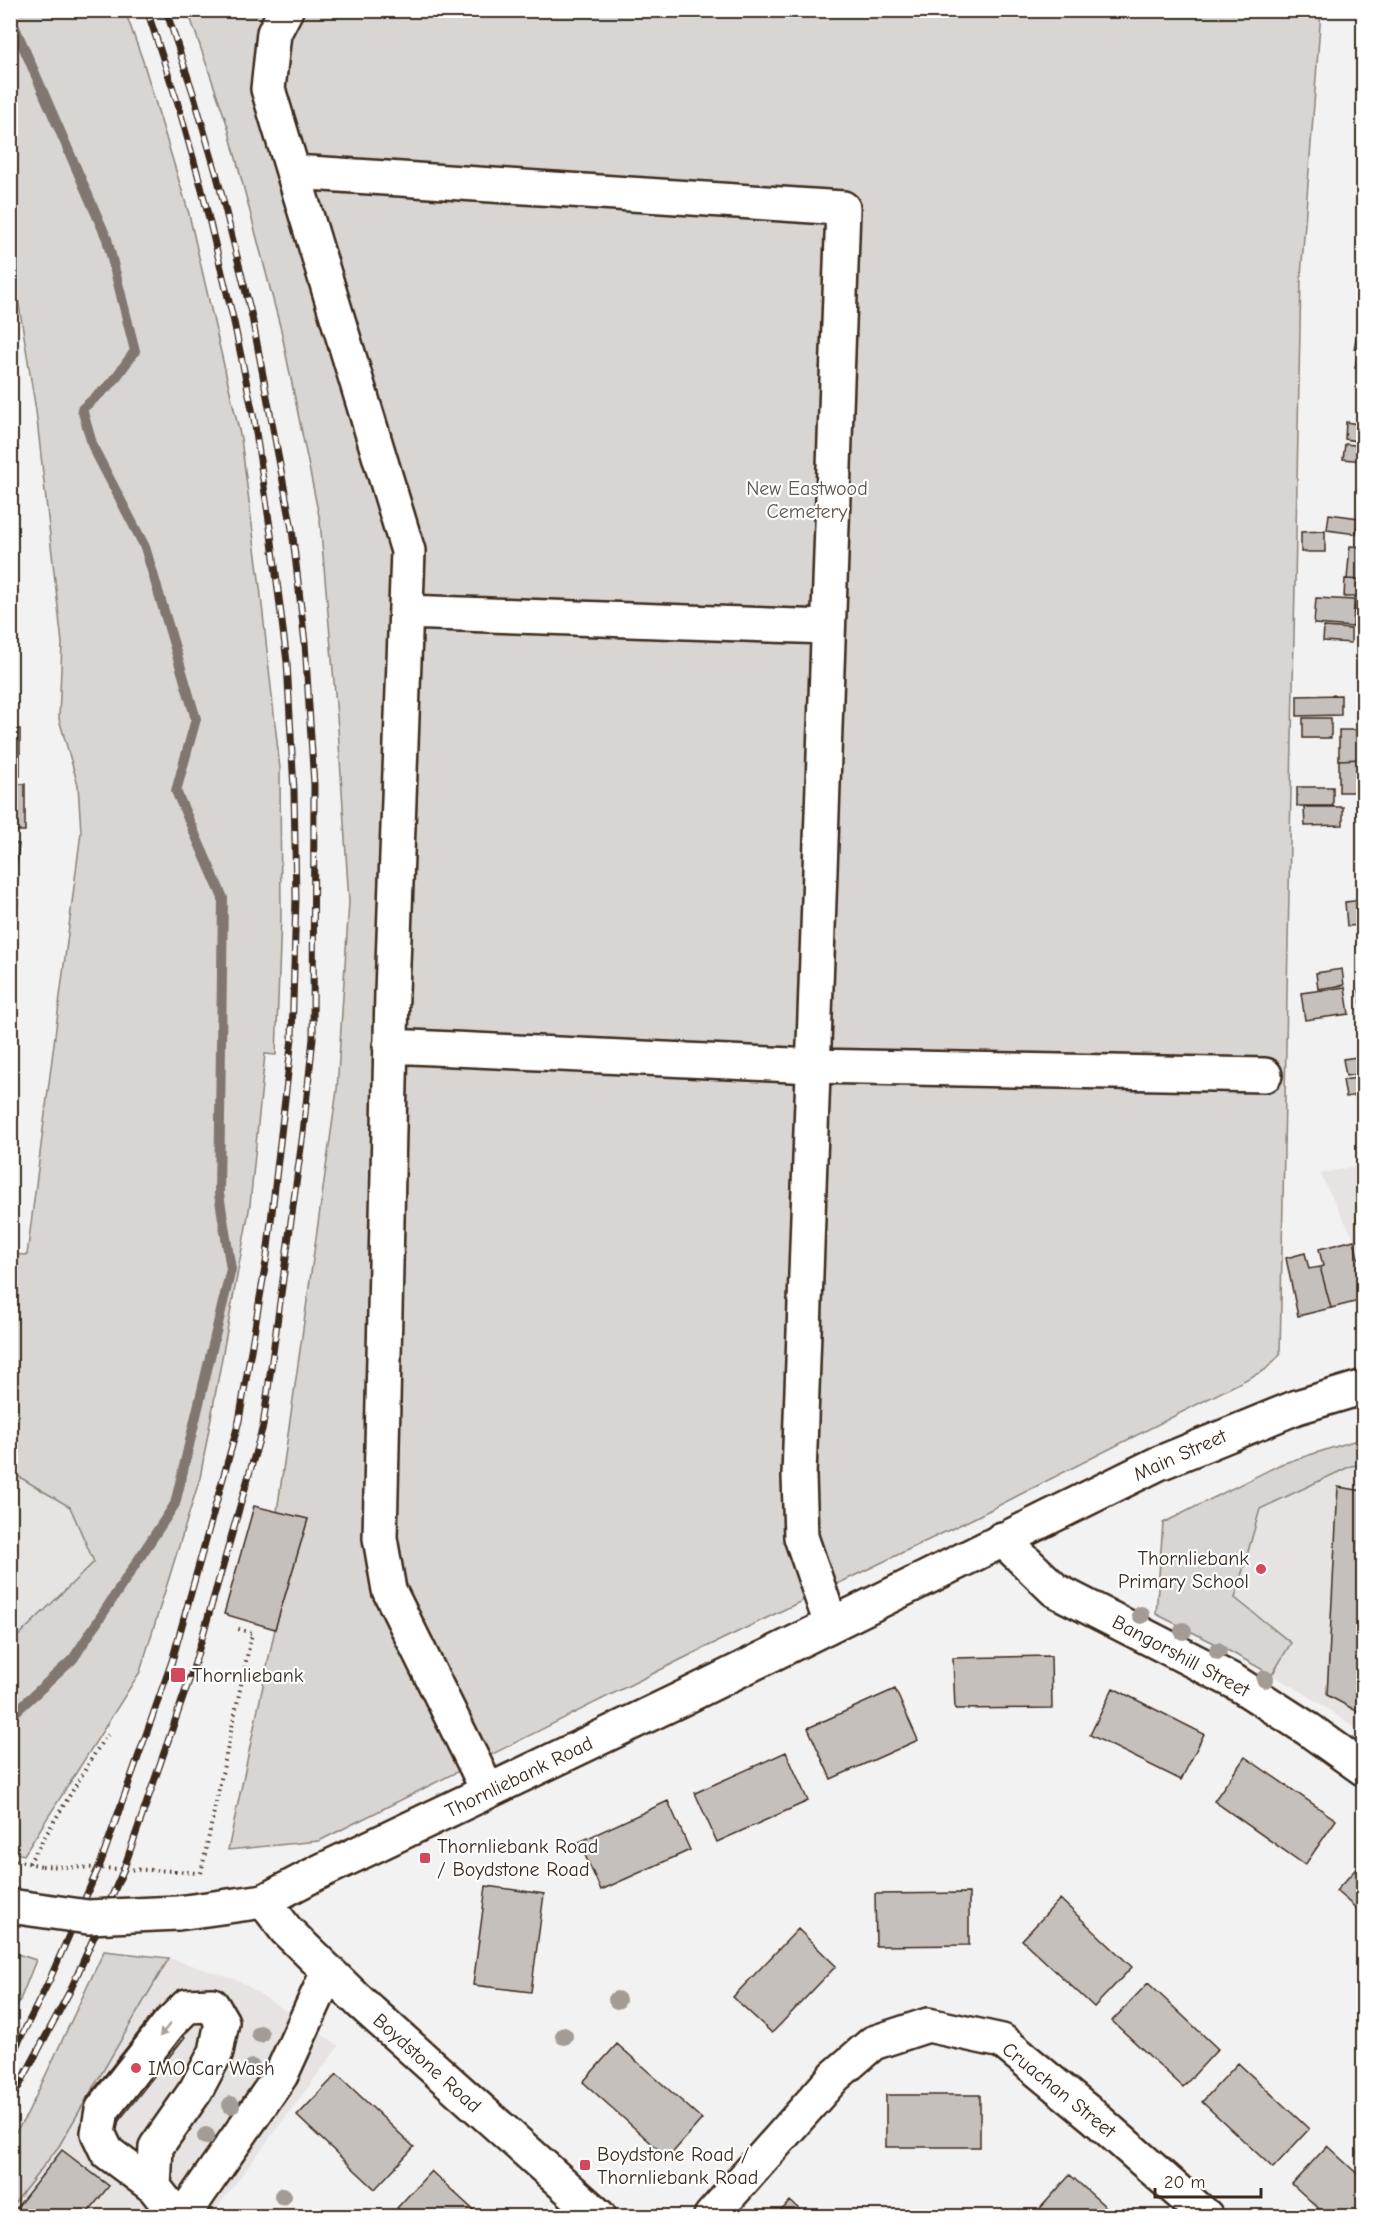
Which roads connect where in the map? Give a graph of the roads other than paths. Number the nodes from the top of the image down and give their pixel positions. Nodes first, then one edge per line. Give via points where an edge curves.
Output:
1 (286, 10) edge
2 (294, 172) junction
3 (406, 612) junction
4 (828, 627) junction
5 (390, 1046) junction
6 (813, 1066) junction
7 (1265, 1075) dead end
8 (1364, 1387) edge
9 (1002, 1539) junction
10 (831, 1624) junction
11 (1364, 1768) edge
12 (488, 1791) junction
13 (264, 1901) junction
14 (10, 1906) edge
15 (328, 1972) junction
16 (154, 2187) junction
17 (177, 2217) edge
18 (183, 2217) edge
19 (599, 2217) edge
20 (711, 2217) edge
21 (1206, 2217) edge

1 - 2 street via 274,33 268,89
2 - 3 street via 408,551
2 - 4 street via 843,208
3 - 4 street
3 - 5 street
4 - 6 street
5 - 6 street
5 - 12 street via 380,1538 389,1590
6 - 7 street
6 - 10 street via 798,1476 801,1537
8 - 9 street, Main Street via 1233,1431
9 - 10 street, Thornliebank Road
9 - 11 street, Bangorshill Street via 1055,1590 1235,1682
10 - 12 street, Thornliebank Road
12 - 13 street, Thornliebank Road
13 - 14 street, Thornliebank Road, bridge via 178,1913 88,1917
13 - 15 street, Boydstone Road via 285,1930
15 - 18 street via 281,2075
15 - 19 street, Boydstone Road
16 -> 16 street via 156,2147 196,2090 216,2052 222,2022 213,2005 187,2006 102,2110 98,2133 107,2152
16 - 17 street
20 - 21 street, Cruachan Street via 835,2076 873,2043 928,2025 1002,2041

